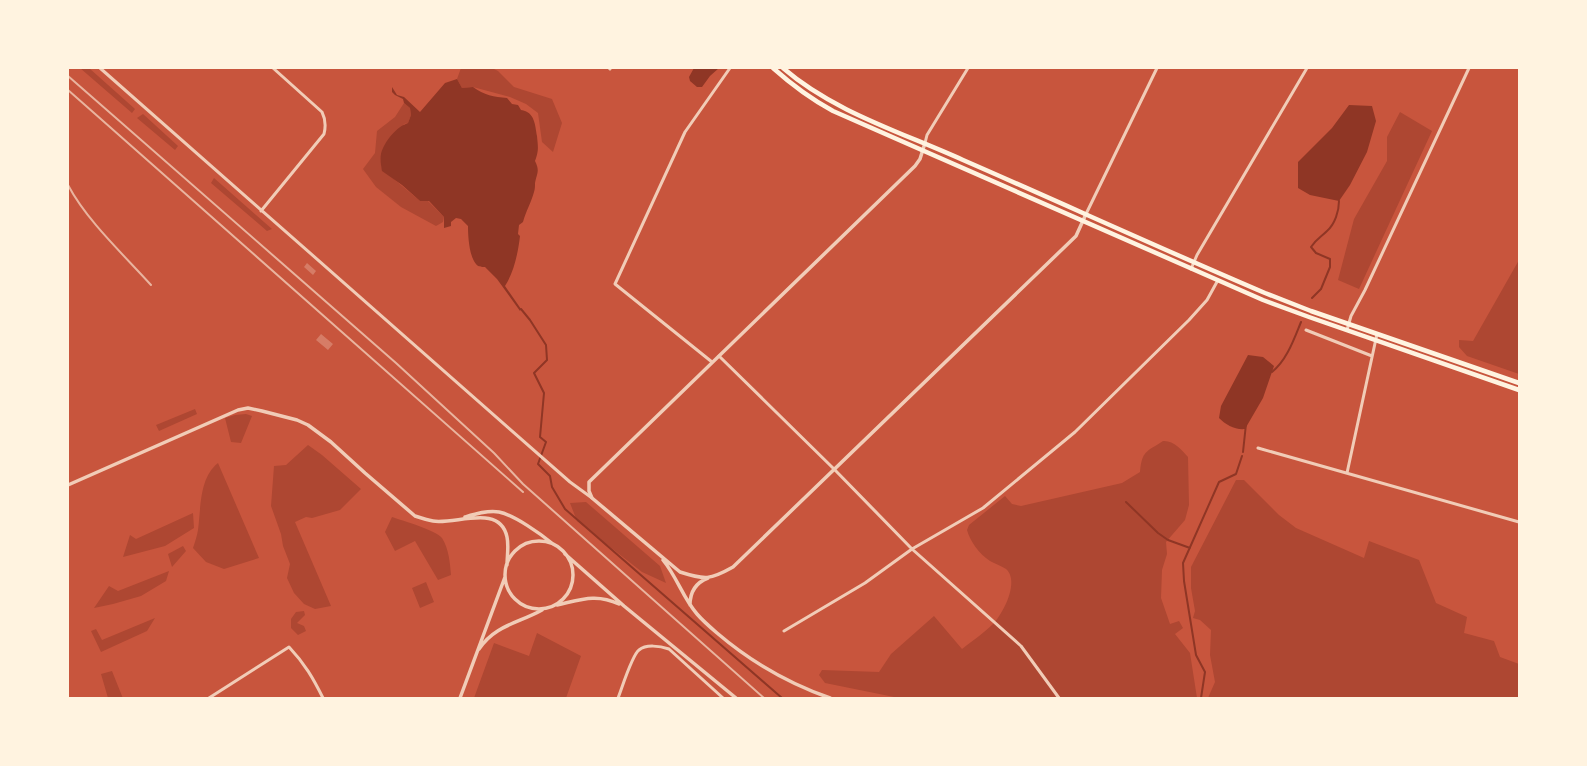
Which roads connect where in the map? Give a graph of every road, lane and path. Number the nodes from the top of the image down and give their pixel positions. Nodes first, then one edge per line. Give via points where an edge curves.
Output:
1 (100, 68) edge
2 (273, 68) edge
3 (730, 68) edge
4 (773, 68) edge
5 (783, 68) edge
6 (968, 68) edge
7 (1157, 68) edge
8 (1307, 68) edge
9 (1469, 68) edge
10 (925, 143) junction
11 (923, 150) junction
12 (261, 211) junction
13 (1086, 214) junction
14 (1083, 221) junction
15 (1194, 262) junction
16 (1191, 268) junction
17 (1218, 280) junction
18 (1349, 324) junction
19 (1306, 330) dead end
20 (1347, 330) junction
21 (1377, 334) junction
22 (1374, 340) junction
23 (719, 356) junction
24 (1372, 356) junction
25 (712, 362) junction
26 (1519, 383) edge
27 (1519, 390) edge
28 (1258, 448) dead end
29 (834, 469) junction
30 (1348, 473) junction
31 (68, 485) edge
32 (592, 498) junction
33 (458, 519) junction
34 (1519, 522) edge
35 (556, 547) junction
36 (912, 549) junction
37 (565, 554) junction
38 (658, 555) junction
39 (507, 566) junction
40 (505, 575) junction
41 (714, 576) junction
42 (690, 605) junction
43 (555, 606) junction
44 (624, 606) junction
45 (544, 609) junction
46 (784, 631) dead end
47 (475, 654) junction
48 (208, 698) edge
49 (323, 698) edge
50 (460, 698) edge
51 (618, 698) edge
52 (723, 698) edge
53 (736, 698) edge
54 (830, 698) edge
55 (1059, 698) edge

1 - 12 street
2 - 12 street via 322,112 326,119 324,134
3 - 25 street via 685,132 615,284
4 - 11 main road via 802,92 833,111
5 - 10 main road via 802,84 834,103
6 - 10 street via 927,135
7 - 13 street
8 - 15 street
9 - 18 street
10 - 11 street
10 - 13 main road
11 - 14 main road
11 - 23 street via 915,166
12 - 32 street via 570,482
13 - 14 street
13 - 15 main road
14 - 16 main road
14 - 29 street via 1076,236
15 - 16 street
15 - 18 main road via 1265,293
16 - 17 main road
17 - 20 main road
17 - 36 street via 1207,300 1193,315 1075,432 983,508
18 - 20 street
18 - 21 main road
19 - 24 street
20 - 22 main road
21 - 22 street
21 - 26 main road
22 - 24 street
22 - 27 main road
23 - 25 street
23 - 29 street
24 - 30 street
25 - 32 street via 591,478 588,486
28 - 30 street
29 - 36 street
29 - 41 street via 733,567
30 - 34 street
31 - 33 street via 238,410 248,408 298,420 321,434 415,516 434,522
32 - 38 street
33 - 35 street via 479,513 498,512 531,529
33 - 39 street via 495,520 499,523 507,537
35 - 37 street
35 - 39 street via 540,542 528,544 514,553
36 - 46 street via 865,584
36 - 55 street via 1021,646
37 - 43 street via 572,570 572,582 568,593
37 - 44 street
38 - 41 street via 680,572 698,578
38 - 42 street via 668,566
39 - 40 street
40 - 45 street via 507,586 517,601 533,608
40 - 47 street
41 - 42 street via 697,584 691,594
42 - 54 street via 703,621 762,668
43 - 44 street via 595,597
43 - 45 street
44 - 53 street
45 - 47 street via 496,630
47 - 50 street
48 - 49 street via 290,647 310,673
51 - 52 street via 635,654 650,646 669,649

